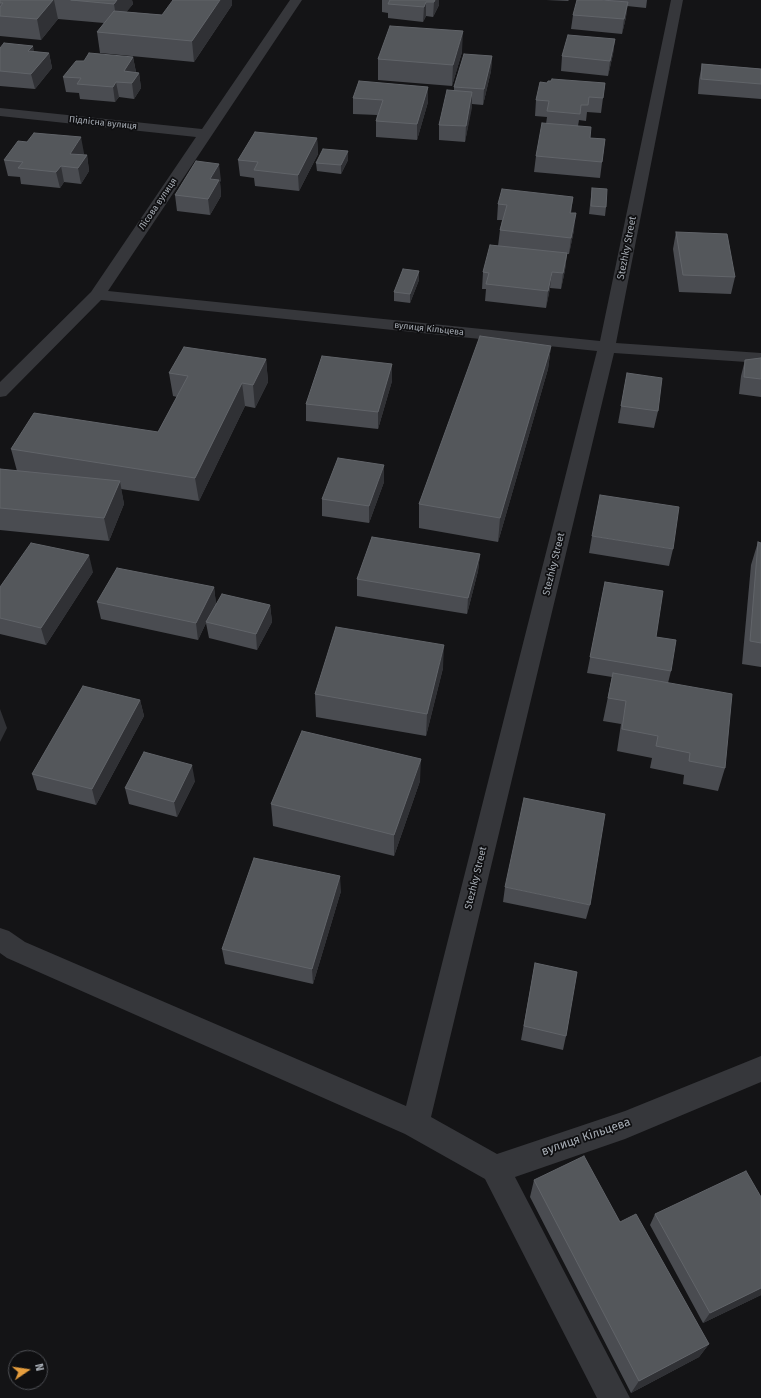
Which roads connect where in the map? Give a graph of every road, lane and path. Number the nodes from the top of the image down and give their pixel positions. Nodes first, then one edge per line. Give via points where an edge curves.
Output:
1 (296, 0) edge
2 (677, 0) edge
3 (0, 112) edge
4 (206, 134) junction
5 (97, 295) junction
6 (607, 347) junction
7 (761, 358) edge
8 (0, 392) edge
9 (0, 939) edge
10 (761, 1068) edge
11 (415, 1124) junction
12 (495, 1169) junction
13 (614, 1398) edge

1 - 4 street, Лісова вулиця
2 - 6 street, Stezhky Street
3 - 4 street, Підлісна вулиця
4 - 5 street, Лісова вулиця
5 - 6 street, вулиця Кільцева
5 - 8 street, Лісова вулиця
6 - 7 street, вулиця Кільцева
6 - 11 street, Stezhky Street
9 - 11 street via 16,950
10 - 12 street, вулиця Кільцева via 625,1125
11 - 12 street
12 - 13 street

